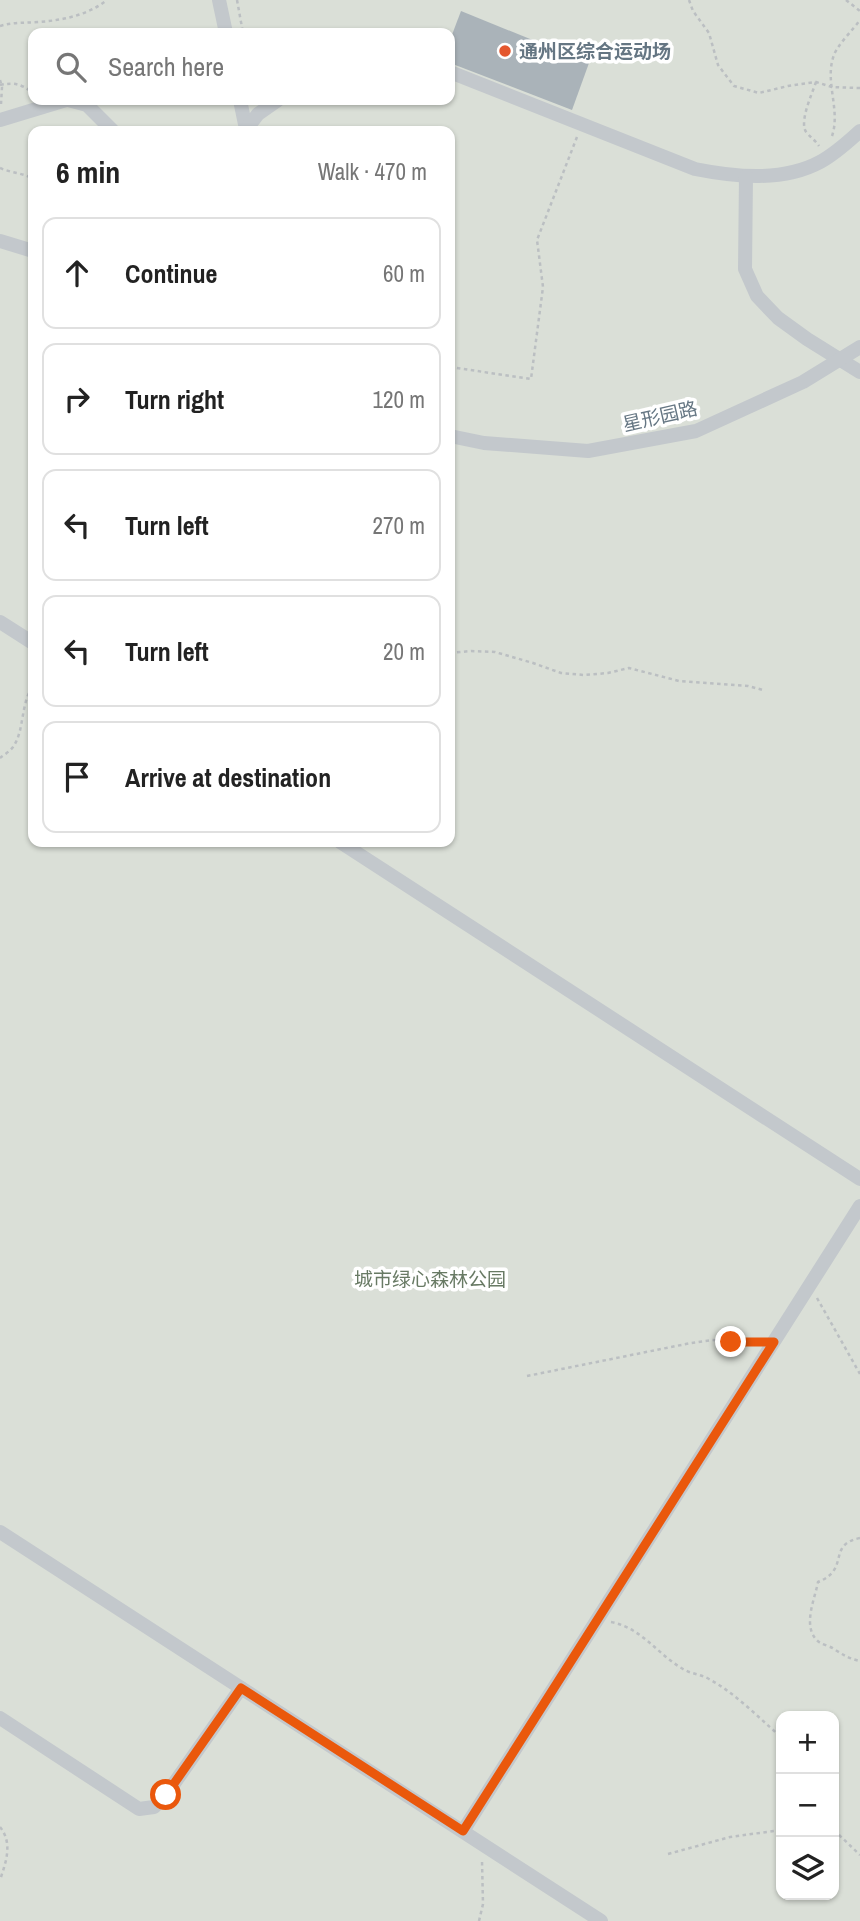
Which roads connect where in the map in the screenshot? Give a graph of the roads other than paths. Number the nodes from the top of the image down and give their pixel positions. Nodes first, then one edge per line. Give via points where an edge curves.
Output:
1 (219, 0) edge
2 (225, 28) edge
3 (455, 74) edge
4 (50, 105) edge
5 (89, 105) edge
6 (241, 105) edge
7 (271, 105) edge
8 (0, 120) edge
9 (108, 126) edge
10 (244, 126) edge
11 (248, 126) edge
12 (860, 131) edge
13 (746, 176) junction
14 (0, 240) edge
15 (28, 249) edge
16 (860, 346) edge
17 (839, 360) junction
18 (860, 372) edge
19 (455, 437) edge
20 (0, 622) edge
21 (28, 640) edge
22 (348, 847) edge
23 (860, 1179) edge
24 (860, 1206) edge
25 (0, 1532) edge
26 (241, 1688) junction
27 (4, 1723) edge
28 (463, 1831) junction
29 (601, 1921) edge

1 - 2 street
3 - 13 street via 695,169
4 - 8 street
5 - 9 street
6 - 10 street
7 - 11 street
12 - 13 street via 818,163 792,172
13 - 17 street via 745,269 757,296 778,318
14 - 15 street
16 - 17 street, 星形园路
17 - 18 street
17 - 19 street, 星形园路 via 696,432 588,451
20 - 21 street
22 - 23 street
24 - 28 street
25 - 26 street
26 - 27 street via 153,1807 139,1809
26 - 28 street
28 - 29 street

